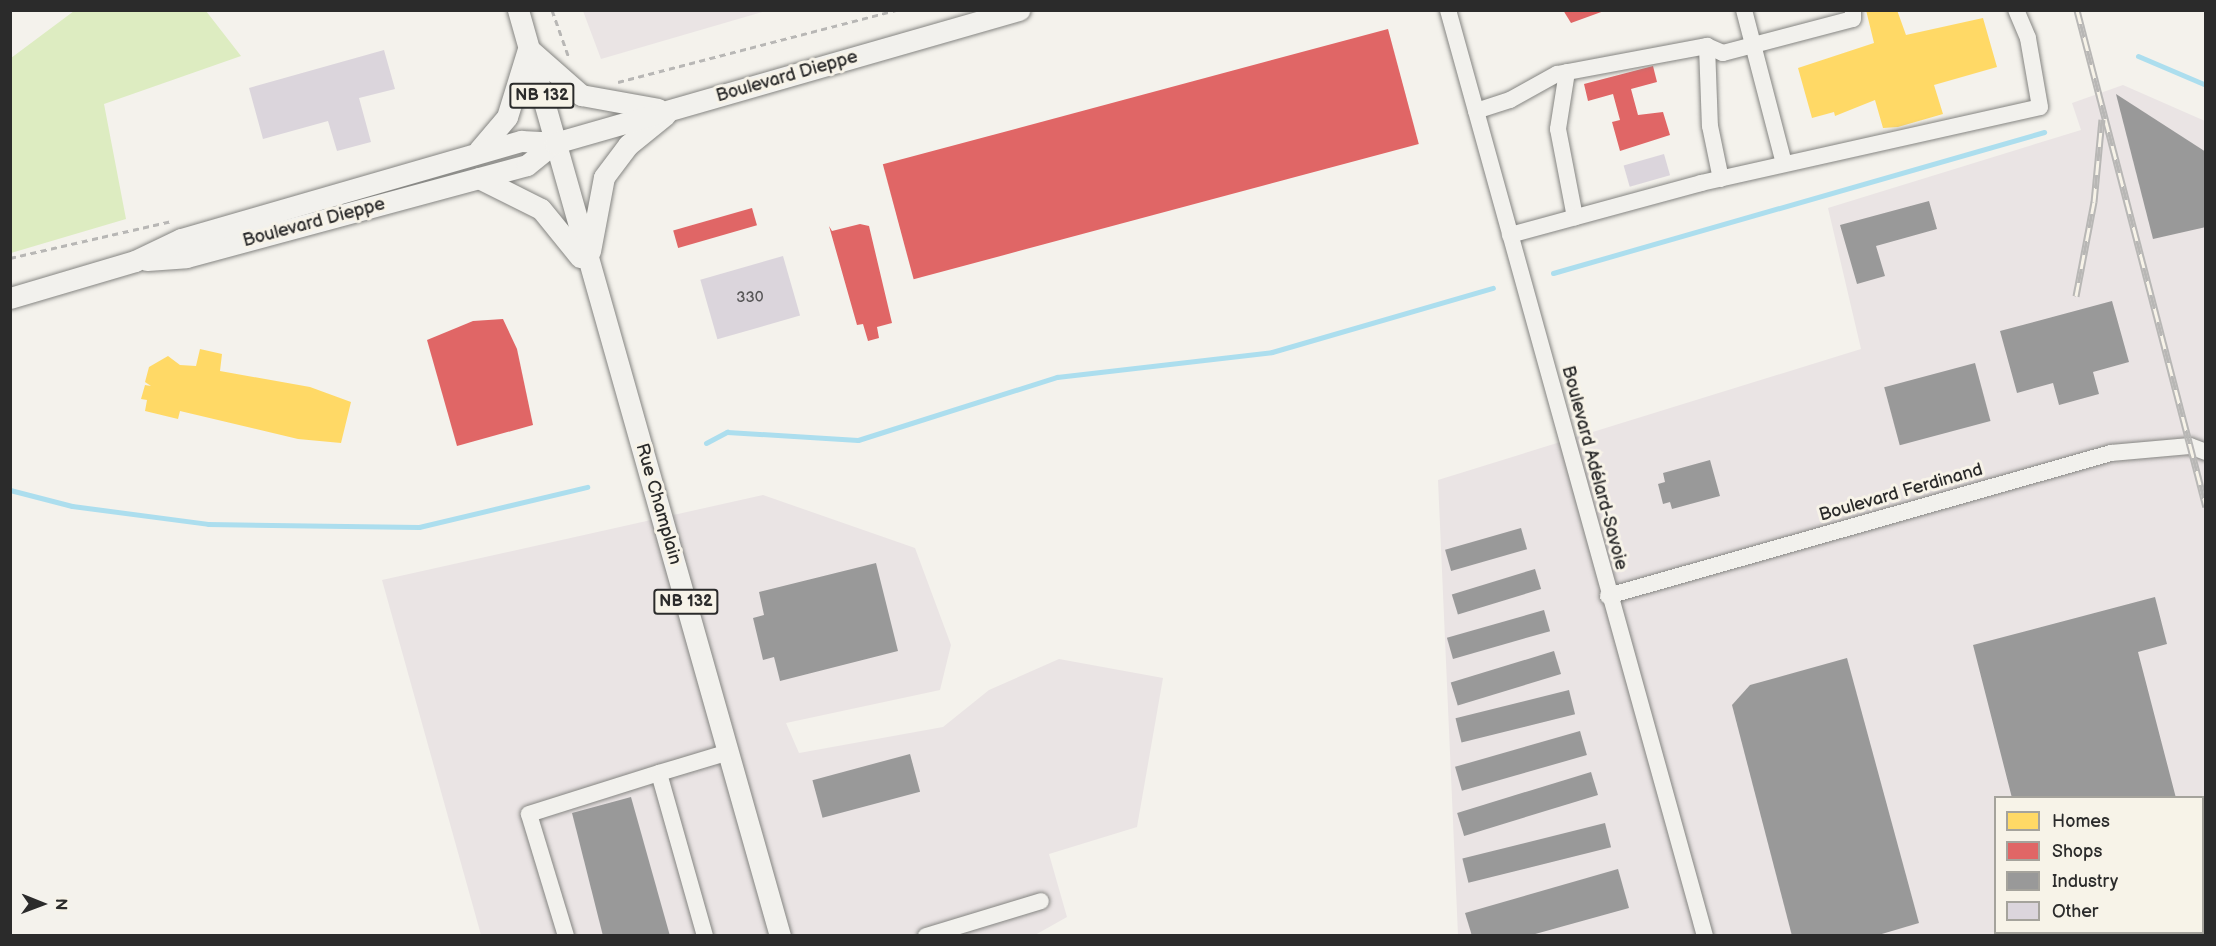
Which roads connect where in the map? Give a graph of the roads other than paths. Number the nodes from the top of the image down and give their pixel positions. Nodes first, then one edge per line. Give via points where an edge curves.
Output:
1 (518, 10) edge
2 (1019, 10) edge
3 (1448, 10) edge
4 (1744, 10) edge
5 (1854, 10) edge
6 (2016, 10) edge
7 (1752, 41) junction
8 (1707, 46) junction
9 (528, 48) junction
10 (1567, 72) junction
11 (672, 110) junction
12 (1476, 111) junction
13 (554, 143) junction
14 (474, 154) junction
15 (1784, 164) junction
16 (479, 178) junction
17 (1721, 179) junction
18 (1575, 217) junction
19 (1510, 235) junction
20 (135, 261) junction
21 (589, 269) junction
22 (10, 298) edge
23 (2205, 452) edge
24 (1608, 596) junction
25 (729, 752) junction
26 (659, 773) junction
27 (1041, 901) dead end
28 (566, 936) edge
29 (705, 936) edge
30 (780, 936) edge
31 (926, 936) edge
32 (1705, 936) edge

1 - 9 main road, NB 132
2 - 11 main road, Boulevard Dieppe
3 - 12 street, Boulevard Adélard-Savoie
4 - 7 street
5 - 7 street via 1853,19
6 - 15 street via 2028,38 2040,107
7 - 8 street via 1724,53
7 - 15 street
8 - 10 street
8 - 17 street via 1710,126
9 - 11 main road via 581,95
9 - 13 main road, NB 132
9 - 14 main road via 507,117
10 - 12 street
10 - 18 street via 1558,129
11 - 13 main road, Boulevard Dieppe
11 - 21 main road via 628,145 604,177 593,211
12 - 19 street, Boulevard Adélard-Savoie
13 - 14 main road, Boulevard Dieppe via 521,141
13 - 16 main road, Boulevard Dieppe via 527,165
13 - 21 main road, Rue Champlain / NB 132
14 - 20 main road, Boulevard Dieppe via 181,239
15 - 17 street
16 - 20 main road, Boulevard Dieppe via 186,257
16 - 21 main road via 546,213
17 - 18 street
18 - 19 street
19 - 24 street, Boulevard Adélard-Savoie
20 - 22 main road, Boulevard Dieppe
21 - 25 main road, Rue Champlain / NB 132
23 - 24 street, Boulevard Ferdinand via 2190,446 2111,453
24 - 32 street, Boulevard Adélard-Savoie
25 - 26 street
25 - 30 main road, Rue Champlain / NB 132
26 - 28 street via 529,814
26 - 29 street
27 - 31 street

